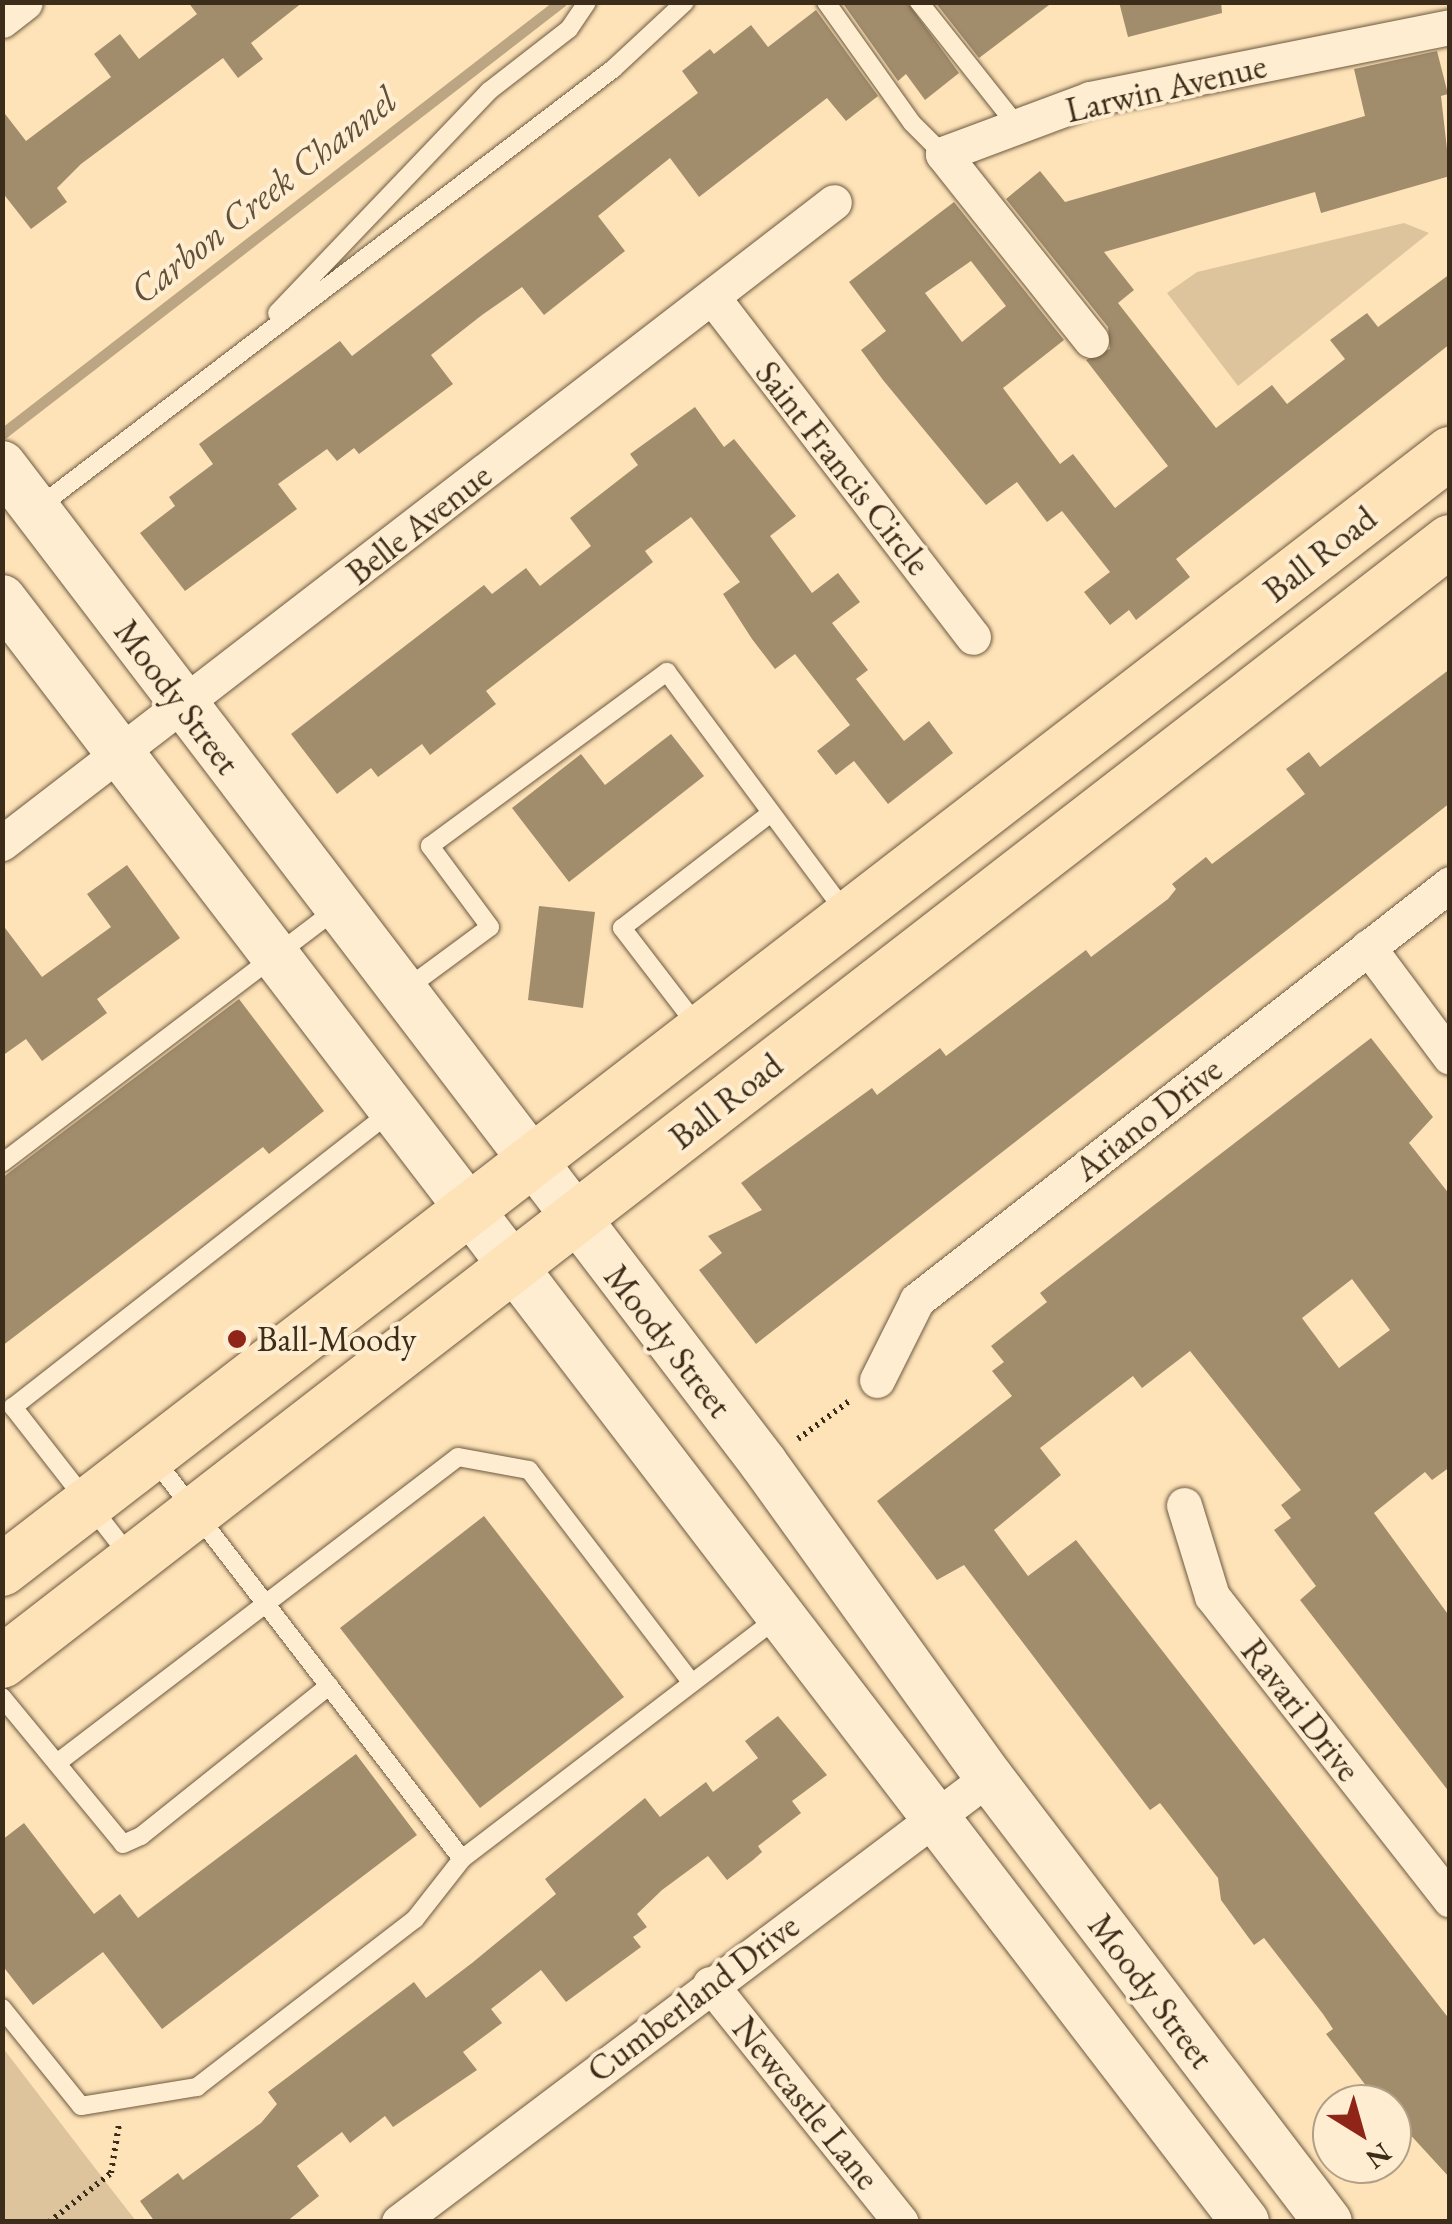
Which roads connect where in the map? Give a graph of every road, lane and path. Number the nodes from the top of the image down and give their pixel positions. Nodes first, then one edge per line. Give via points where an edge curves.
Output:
1 (25, 2) edge
2 (588, 2) edge
3 (685, 2) edge
4 (826, 2) edge
5 (920, 2) edge
6 (2, 20) edge
7 (1450, 27) edge
8 (1018, 127) junction
9 (943, 154) junction
10 (834, 202) dead end
11 (713, 298) junction
12 (1091, 340) dead end
13 (235, 357) junction
14 (1450, 454) edge
15 (18, 486) edge
16 (1450, 541) edge
17 (2, 600) edge
18 (974, 637) dead end
19 (183, 706) junction
20 (121, 753) junction
21 (771, 813) junction
22 (2, 843) edge
23 (1450, 884) edge
24 (336, 909) junction
25 (849, 918) junction
26 (1368, 947) junction
27 (276, 955) junction
28 (401, 992) junction
29 (701, 1031) junction
30 (1450, 1057) edge
31 (394, 1110) junction
32 (2, 1162) edge
33 (532, 1164) junction
34 (470, 1210) junction
35 (574, 1219) junction
36 (514, 1266) junction
37 (877, 1380) joint
38 (8, 1407) edge
39 (151, 1455) junction
40 (764, 1464) junction
41 (89, 1504) junction
42 (1184, 1505) dead end
43 (195, 1513) junction
44 (133, 1560) junction
45 (2, 1570) edge
46 (264, 1602) junction
47 (780, 1616) junction
48 (2, 1662) edge
49 (692, 1683) junction
50 (329, 1686) junction
51 (2, 1697) edge
52 (56, 1763) junction
53 (989, 1777) junction
54 (936, 1818) junction
55 (462, 1860) junction
56 (1450, 1900) edge
57 (710, 1984) junction
58 (2, 2008) edge
59 (123, 2099) junction
60 (48, 2222) edge
61 (400, 2222) edge
62 (901, 2222) edge
63 (1245, 2222) edge
64 (1328, 2222) edge

1 - 6 street
2 - 13 lane via 569,29 489,91
3 - 13 lane via 612,70
4 - 9 lane via 912,123
5 - 8 lane
7 - 8 street, Larwin Avenue via 1090,99
8 - 9 street, Larwin Avenue
9 - 12 street
10 - 11 street, Belle Avenue
11 - 18 street, Saint Francis Circle
11 - 19 street, Belle Avenue
13 - 15 lane
14 - 25 main road, Ball Road
15 - 19 main road, Moody Street
16 - 35 main road, Ball Road
17 - 20 main road, Moody Street
19 - 20 street, Belle Avenue
19 - 24 main road, Moody Street
20 - 22 street, Belle Avenue
20 - 27 main road, Moody Street
21 - 25 lane
21 - 28 lane via 667,672 430,846 490,927
21 - 29 lane via 622,928
23 - 26 street, Ariano Drive
24 - 27 lane
24 - 28 main road, Moody Street
25 - 29 main road, Ball Road
26 - 30 street
26 - 37 street, Ariano Drive via 918,1300
27 - 31 main road, Moody Street
27 - 32 lane
28 - 33 main road, Moody Street
29 - 33 main road, Ball Road
31 - 34 main road, Moody Street
31 - 38 lane
33 - 34 main road, Ball Road
33 - 35 main road, Moody Street
34 - 36 main road, Moody Street
34 - 39 main road, Ball Road
35 - 36 main road, Ball Road
35 - 40 main road, Moody Street
36 - 43 main road, Ball Road
36 - 47 main road, Moody Street
37 - 40 path
38 - 41 lane
39 - 41 main road, Ball Road
39 - 43 lane
40 - 53 main road, Moody Street
41 - 44 lane
41 - 45 main road, Ball Road
42 - 56 street, Ravari Drive via 1212,1596
43 - 44 main road, Ball Road
43 - 46 lane
44 - 48 main road, Ball Road
46 - 49 lane via 458,1457 529,1470
46 - 50 lane
46 - 52 lane
47 - 49 lane
47 - 54 main road, Moody Street
49 - 55 lane
50 - 52 lane via 131,1843 118,1840
50 - 55 lane
51 - 52 lane
53 - 54 street, Cumberland Drive
53 - 64 main road, Moody Street
54 - 57 street, Cumberland Drive
54 - 63 main road, Moody Street
55 - 59 lane via 415,1919 197,2087
57 - 61 street, Cumberland Drive
57 - 62 street, Newcastle Lane
58 - 59 lane via 81,2106
59 - 60 path via 111,2173

